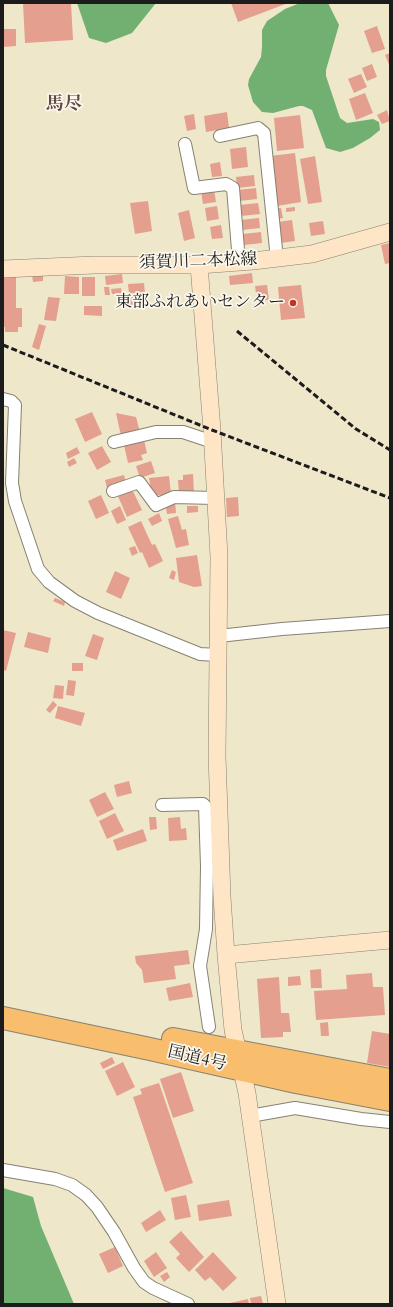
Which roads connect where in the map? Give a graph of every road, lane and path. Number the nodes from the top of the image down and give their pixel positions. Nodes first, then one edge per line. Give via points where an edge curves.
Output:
1 (220, 136) dead end
2 (185, 144) dead end
3 (390, 232) edge
4 (277, 259) junction
5 (239, 262) junction
6 (199, 265) junction
7 (3, 269) edge
8 (3, 399) edge
9 (114, 442) dead end
10 (213, 442) junction
11 (112, 491) dead end
12 (215, 498) junction
13 (390, 621) edge
14 (219, 636) junction
15 (218, 655) junction
16 (162, 805) dead end
17 (390, 940) edge
18 (204, 944) junction
19 (226, 949) junction
20 (3, 1005) edge
21 (3, 1018) edge
22 (209, 1027) dead end
23 (239, 1060) junction
24 (390, 1080) edge
25 (390, 1100) edge
26 (250, 1116) junction
27 (390, 1122) edge
28 (3, 1170) edge
29 (188, 1304) edge
30 (277, 1304) edge

1 - 4 street via 258,128 264,133
2 - 5 street via 194,188 226,184 233,188
3 - 4 street, 須賀川二本松線 via 312,254
4 - 5 street, 須賀川二本松線
5 - 6 street, 須賀川二本松線
6 - 7 street, 須賀川二本松線 via 94,265
6 - 10 street
8 - 15 street via 15,404 12,483 15,501 38,569 49,582 75,601 98,613 200,654
9 - 10 street via 156,432 183,432
10 - 12 street
11 - 12 street via 139,482 156,505 174,497
12 - 14 street via 219,557
13 - 14 street
14 - 15 street
15 - 19 street via 217,756
16 - 18 street via 205,806 207,866
17 - 19 street
18 - 19 street
18 - 22 street via 200,966
19 - 23 street via 233,1030
20 - 23 highway, 国道4号
21 - 23 highway, 国道4号
23 - 24 highway, 国道4号
23 - 25 highway, 国道4号 via 296,1082
23 - 26 street
26 - 27 street via 295,1108
26 - 30 street
28 - 29 street via 55,1179 72,1185 86,1195 114,1232 144,1282

